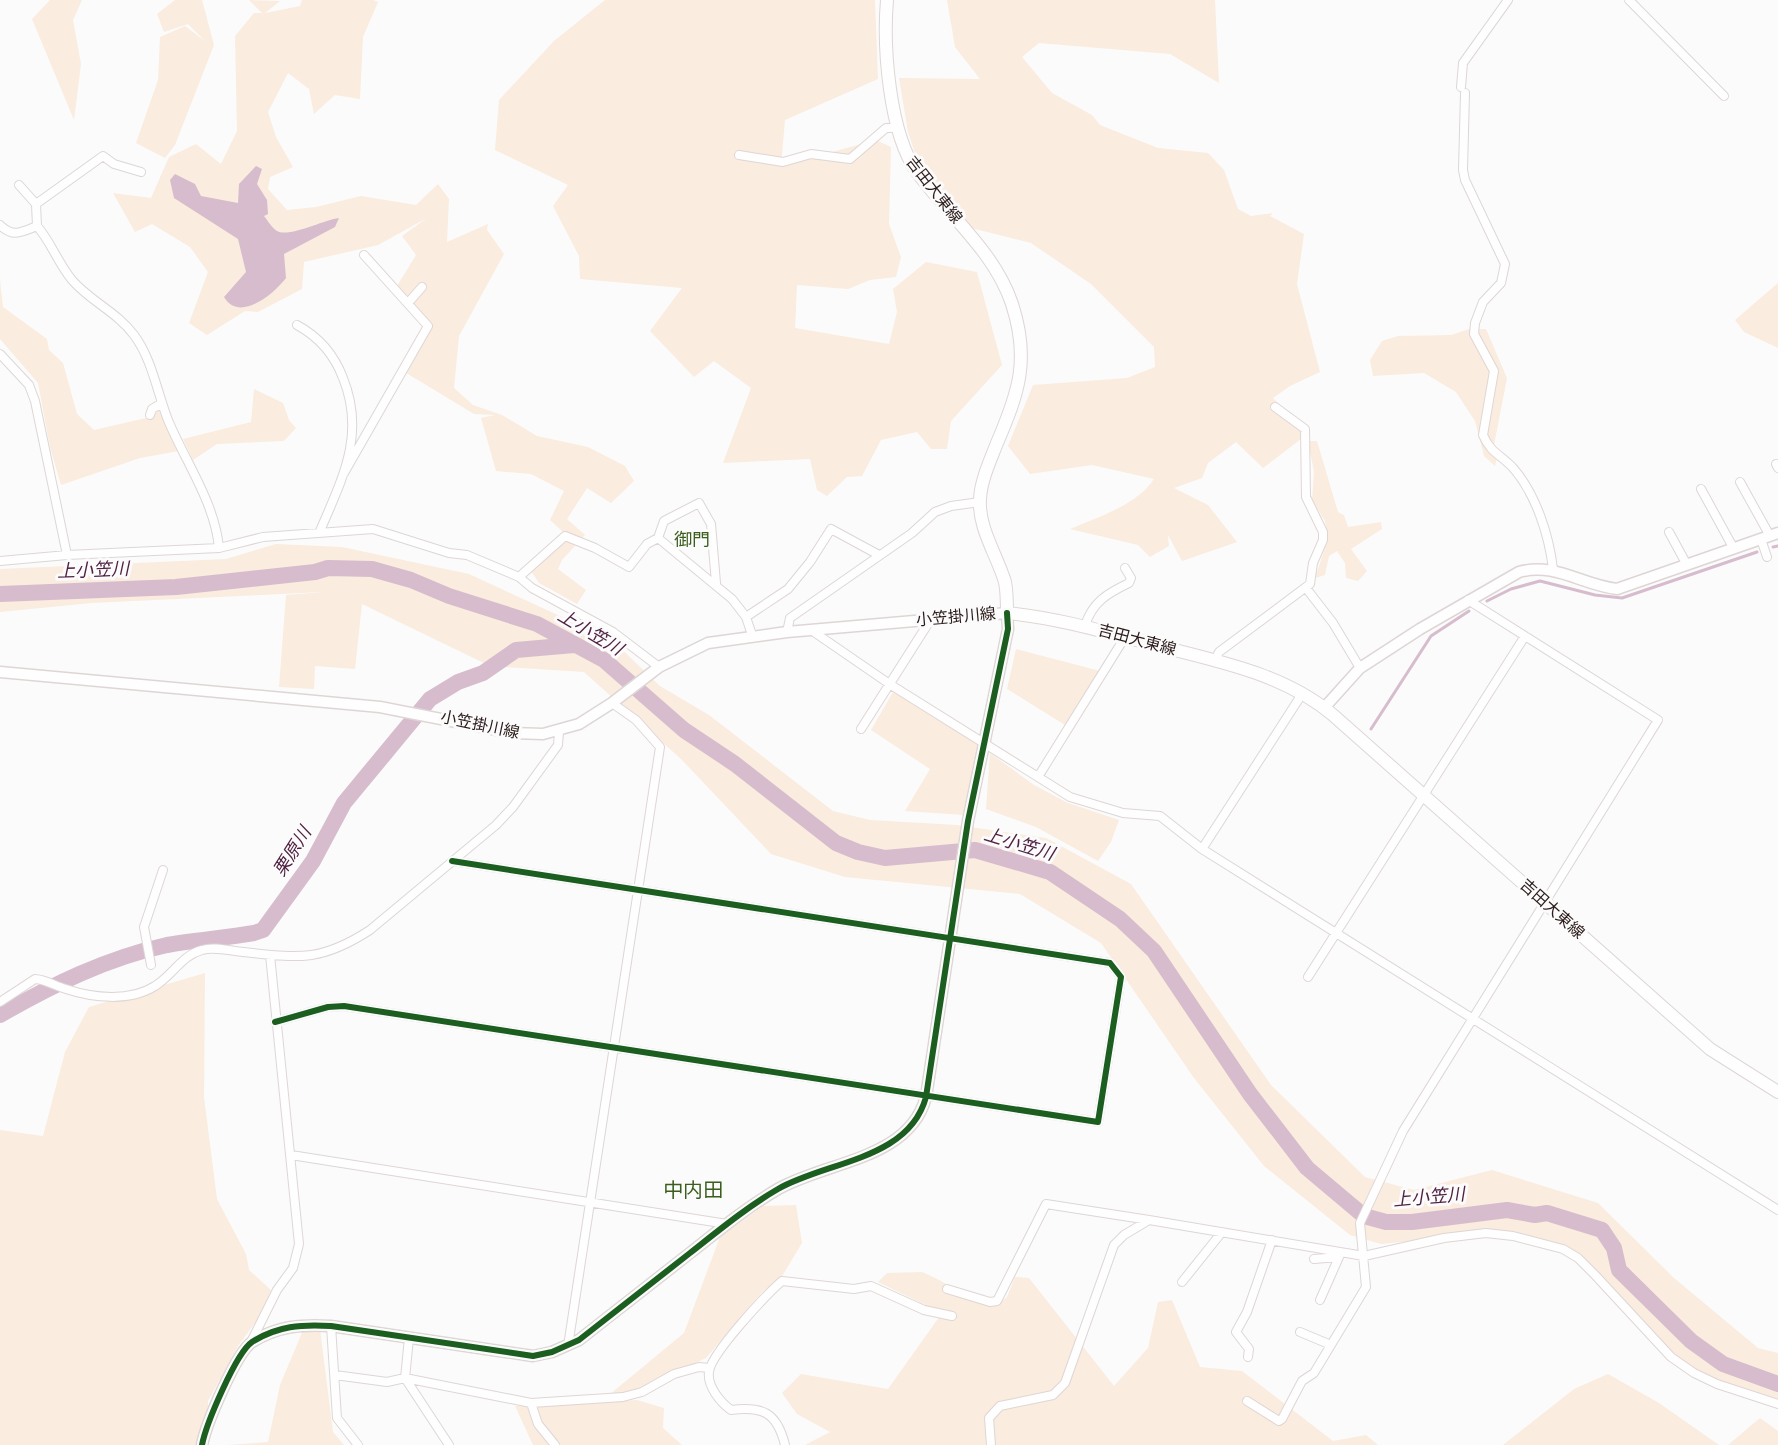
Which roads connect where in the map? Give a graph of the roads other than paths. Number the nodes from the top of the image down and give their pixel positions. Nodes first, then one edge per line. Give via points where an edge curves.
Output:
1 (887, 0) edge
2 (1508, 0) edge
3 (1629, 0) edge
4 (1724, 96) dead end
5 (897, 128) junction
6 (739, 155) dead end
7 (141, 172) dead end
8 (19, 185) dead end
9 (36, 204) junction
10 (0, 225) edge
11 (37, 226) junction
12 (364, 255) dead end
13 (422, 287) dead end
14 (408, 303) junction
15 (297, 325) dead end
16 (0, 354) edge
17 (162, 403) junction
18 (1275, 407) dead end
19 (150, 415) dead end
20 (344, 473) junction
21 (1740, 482) dead end
22 (1701, 489) dead end
23 (980, 502) junction
24 (320, 531) junction
25 (1669, 532) dead end
26 (1770, 536) edge
27 (658, 538) junction
28 (219, 548) junction
29 (1734, 549) junction
30 (67, 555) junction
31 (879, 555) junction
32 (1767, 557) dead end
33 (0, 561) edge
34 (1687, 565) junction
35 (1125, 568) dead end
36 (1553, 569) junction
37 (519, 577) junction
38 (716, 583) junction
39 (1306, 588) junction
40 (1468, 600) junction
41 (1007, 613) junction
42 (746, 617) junction
43 (931, 620) junction
44 (1085, 626) junction
45 (811, 630) junction
46 (787, 632) junction
47 (752, 635) junction
48 (1525, 636) junction
49 (1125, 637) junction
50 (1214, 662) junction
51 (1360, 668) junction
52 (656, 670) junction
53 (0, 672) edge
54 (891, 685) junction
55 (1302, 694) junction
56 (615, 701) junction
57 (1324, 708) junction
58 (861, 729) dead end
59 (559, 732) junction
60 (982, 742) junction
61 (1038, 777) junction
62 (1423, 796) junction
63 (1202, 849) junction
64 (452, 861) junction
65 (163, 870) dead end
66 (638, 890) junction
67 (1544, 902) junction
68 (1338, 932) junction
69 (950, 939) junction
70 (270, 955) junction
71 (151, 965) dead end
72 (1308, 977) dead end
73 (0, 1002) edge
74 (1472, 1016) junction
75 (275, 1022) junction
76 (613, 1049) junction
77 (1778, 1092) edge
78 (926, 1097) junction
79 (291, 1155) junction
80 (589, 1204) junction
81 (1778, 1210) edge
82 (1149, 1220) junction
83 (727, 1224) junction
84 (1222, 1232) junction
85 (1272, 1240) junction
86 (1340, 1255) junction
87 (1364, 1256) junction
88 (1314, 1259) dead end
89 (1182, 1282) dead end
90 (947, 1289) dead end
91 (1320, 1300) dead end
92 (952, 1316) dead end
93 (331, 1326) junction
94 (1300, 1332) dead end
95 (409, 1338) junction
96 (250, 1344) junction
97 (568, 1346) junction
98 (1331, 1346) junction
99 (1248, 1357) dead end
100 (709, 1368) junction
101 (335, 1375) junction
102 (405, 1378) junction
103 (1247, 1401) dead end
104 (531, 1403) junction
105 (1778, 1404) edge
106 (202, 1445) edge
107 (358, 1445) edge
108 (449, 1445) edge
109 (555, 1445) edge
110 (785, 1445) edge
111 (991, 1445) edge

1 - 5 main road, 吉田大東線 via 890,79
2 - 36 street via 1463,63 1465,180 1505,264 1501,283 1483,302 1474,334 1494,371 1483,435 1497,457 1511,466 1532,493
3 - 4 street
5 - 6 street via 885,128 850,159 811,154 783,162
5 - 23 main road, 吉田大東線 via 916,170 1000,278 1020,336 1023,361 1016,397 989,463
7 - 9 street via 114,164 104,156
8 - 9 street
9 - 11 street
10 - 11 street via 17,234
11 - 17 street via 72,280 135,336
12 - 14 street
13 - 14 street
14 - 20 street via 428,326
15 - 20 street via 333,355 352,400 355,423
16 - 30 street via 29,385 35,401
17 - 19 street
17 - 28 street via 203,495
18 - 39 street via 1305,429 1306,497 1323,531
20 - 24 street
21 - 26 street
22 - 29 street
23 - 31 street via 935,512
23 - 41 main road, 吉田大東線 via 1006,585
24 - 28 street via 263,537
24 - 37 street via 373,529 467,555
25 - 34 street
26 - 29 street
26 - 32 street
27 - 37 street via 646,544 629,567 565,536
27 - 38 street via 708,581
27 - 38 street via 664,521 699,504 711,524
28 - 30 street
29 - 34 street
30 - 33 street
31 - 42 street via 831,529 788,589
31 - 46 street via 790,618
34 - 36 street via 1617,589
35 - 44 street via 1130,583 1106,594 1091,610
36 - 40 street via 1536,567 1519,572
37 - 52 street via 621,637
38 - 42 street
39 - 50 street via 1219,652
39 - 51 street
40 - 48 street
40 - 51 street
41 - 43 street, 小笠掛川線
41 - 44 main road, 吉田大東線
41 - 60 street via 1008,629
42 - 47 street
43 - 45 street, 小笠掛川線
43 - 54 street
44 - 49 main road, 吉田大東線
45 - 46 street, 小笠掛川線
45 - 54 street
46 - 47 street, 小笠掛川線
47 - 52 street, 小笠掛川線 via 708,643
48 - 62 street
48 - 67 street via 1658,720
49 - 50 main road, 吉田大東線
49 - 61 street
50 - 55 main road, 吉田大東線 via 1272,679
51 - 57 street
52 - 56 street, 小笠掛川線
53 - 59 street, 小笠掛川線 via 406,711 512,733
54 - 58 street
54 - 60 street
55 - 57 main road, 吉田大東線
55 - 63 street
56 - 59 street, 小笠掛川線
56 - 66 street via 660,747
57 - 62 main road, 吉田大東線
59 - 64 street via 558,745 513,807
60 - 61 street
60 - 69 street
61 - 63 street via 1070,797 1123,813 1160,816
62 - 67 main road, 吉田大東線
62 - 68 street
63 - 68 street
64 - 66 street
64 - 70 street via 347,945 327,954
65 - 71 street via 144,932
66 - 69 street
66 - 76 street
67 - 74 street
67 - 77 main road, 吉田大東線 via 1710,1049
68 - 72 street
68 - 74 street
69 - 78 street
69 - 78 street via 1110,963 1121,977 1098,1122
70 - 73 street via 202,949 169,972 158,985 123,997 89,995 35,979
70 - 75 street
74 - 81 street
74 - 87 street via 1403,1131 1360,1223
75 - 76 street via 344,1006
75 - 79 street
76 - 78 street
76 - 80 street
78 - 83 street via 921,1114 910,1129 892,1143 778,1189
79 - 80 street
79 - 96 street via 299,1244 293,1268 277,1290
80 - 83 street
80 - 97 street
82 - 84 street
82 - 90 street via 1046,1204 998,1301
82 - 111 street via 1114,1245 1065,1383 1053,1395 1000,1406 989,1418
83 - 97 street
84 - 85 street
84 - 89 street
85 - 86 street
85 - 99 street via 1236,1332 1249,1349
86 - 87 street
86 - 88 street
86 - 91 street
87 - 98 street via 1366,1287
87 - 105 street via 1486,1233 1563,1249 1578,1258 1671,1357 1717,1384
92 - 100 street via 924,1310 871,1286 854,1289 782,1281 762,1298
93 - 95 street
93 - 96 street via 301,1324 282,1328
93 - 101 street
94 - 98 street
95 - 97 street via 533,1356
95 - 102 street
96 - 106 street via 215,1405
98 - 103 street via 1314,1373 1302,1381 1279,1421
100 - 104 street via 674,1374 642,1392 622,1397
100 - 110 street via 708,1380 722,1404 731,1410 764,1410 778,1426
101 - 102 street via 387,1382
101 - 107 street via 337,1418
102 - 104 street
102 - 108 street
104 - 109 street via 538,1425

